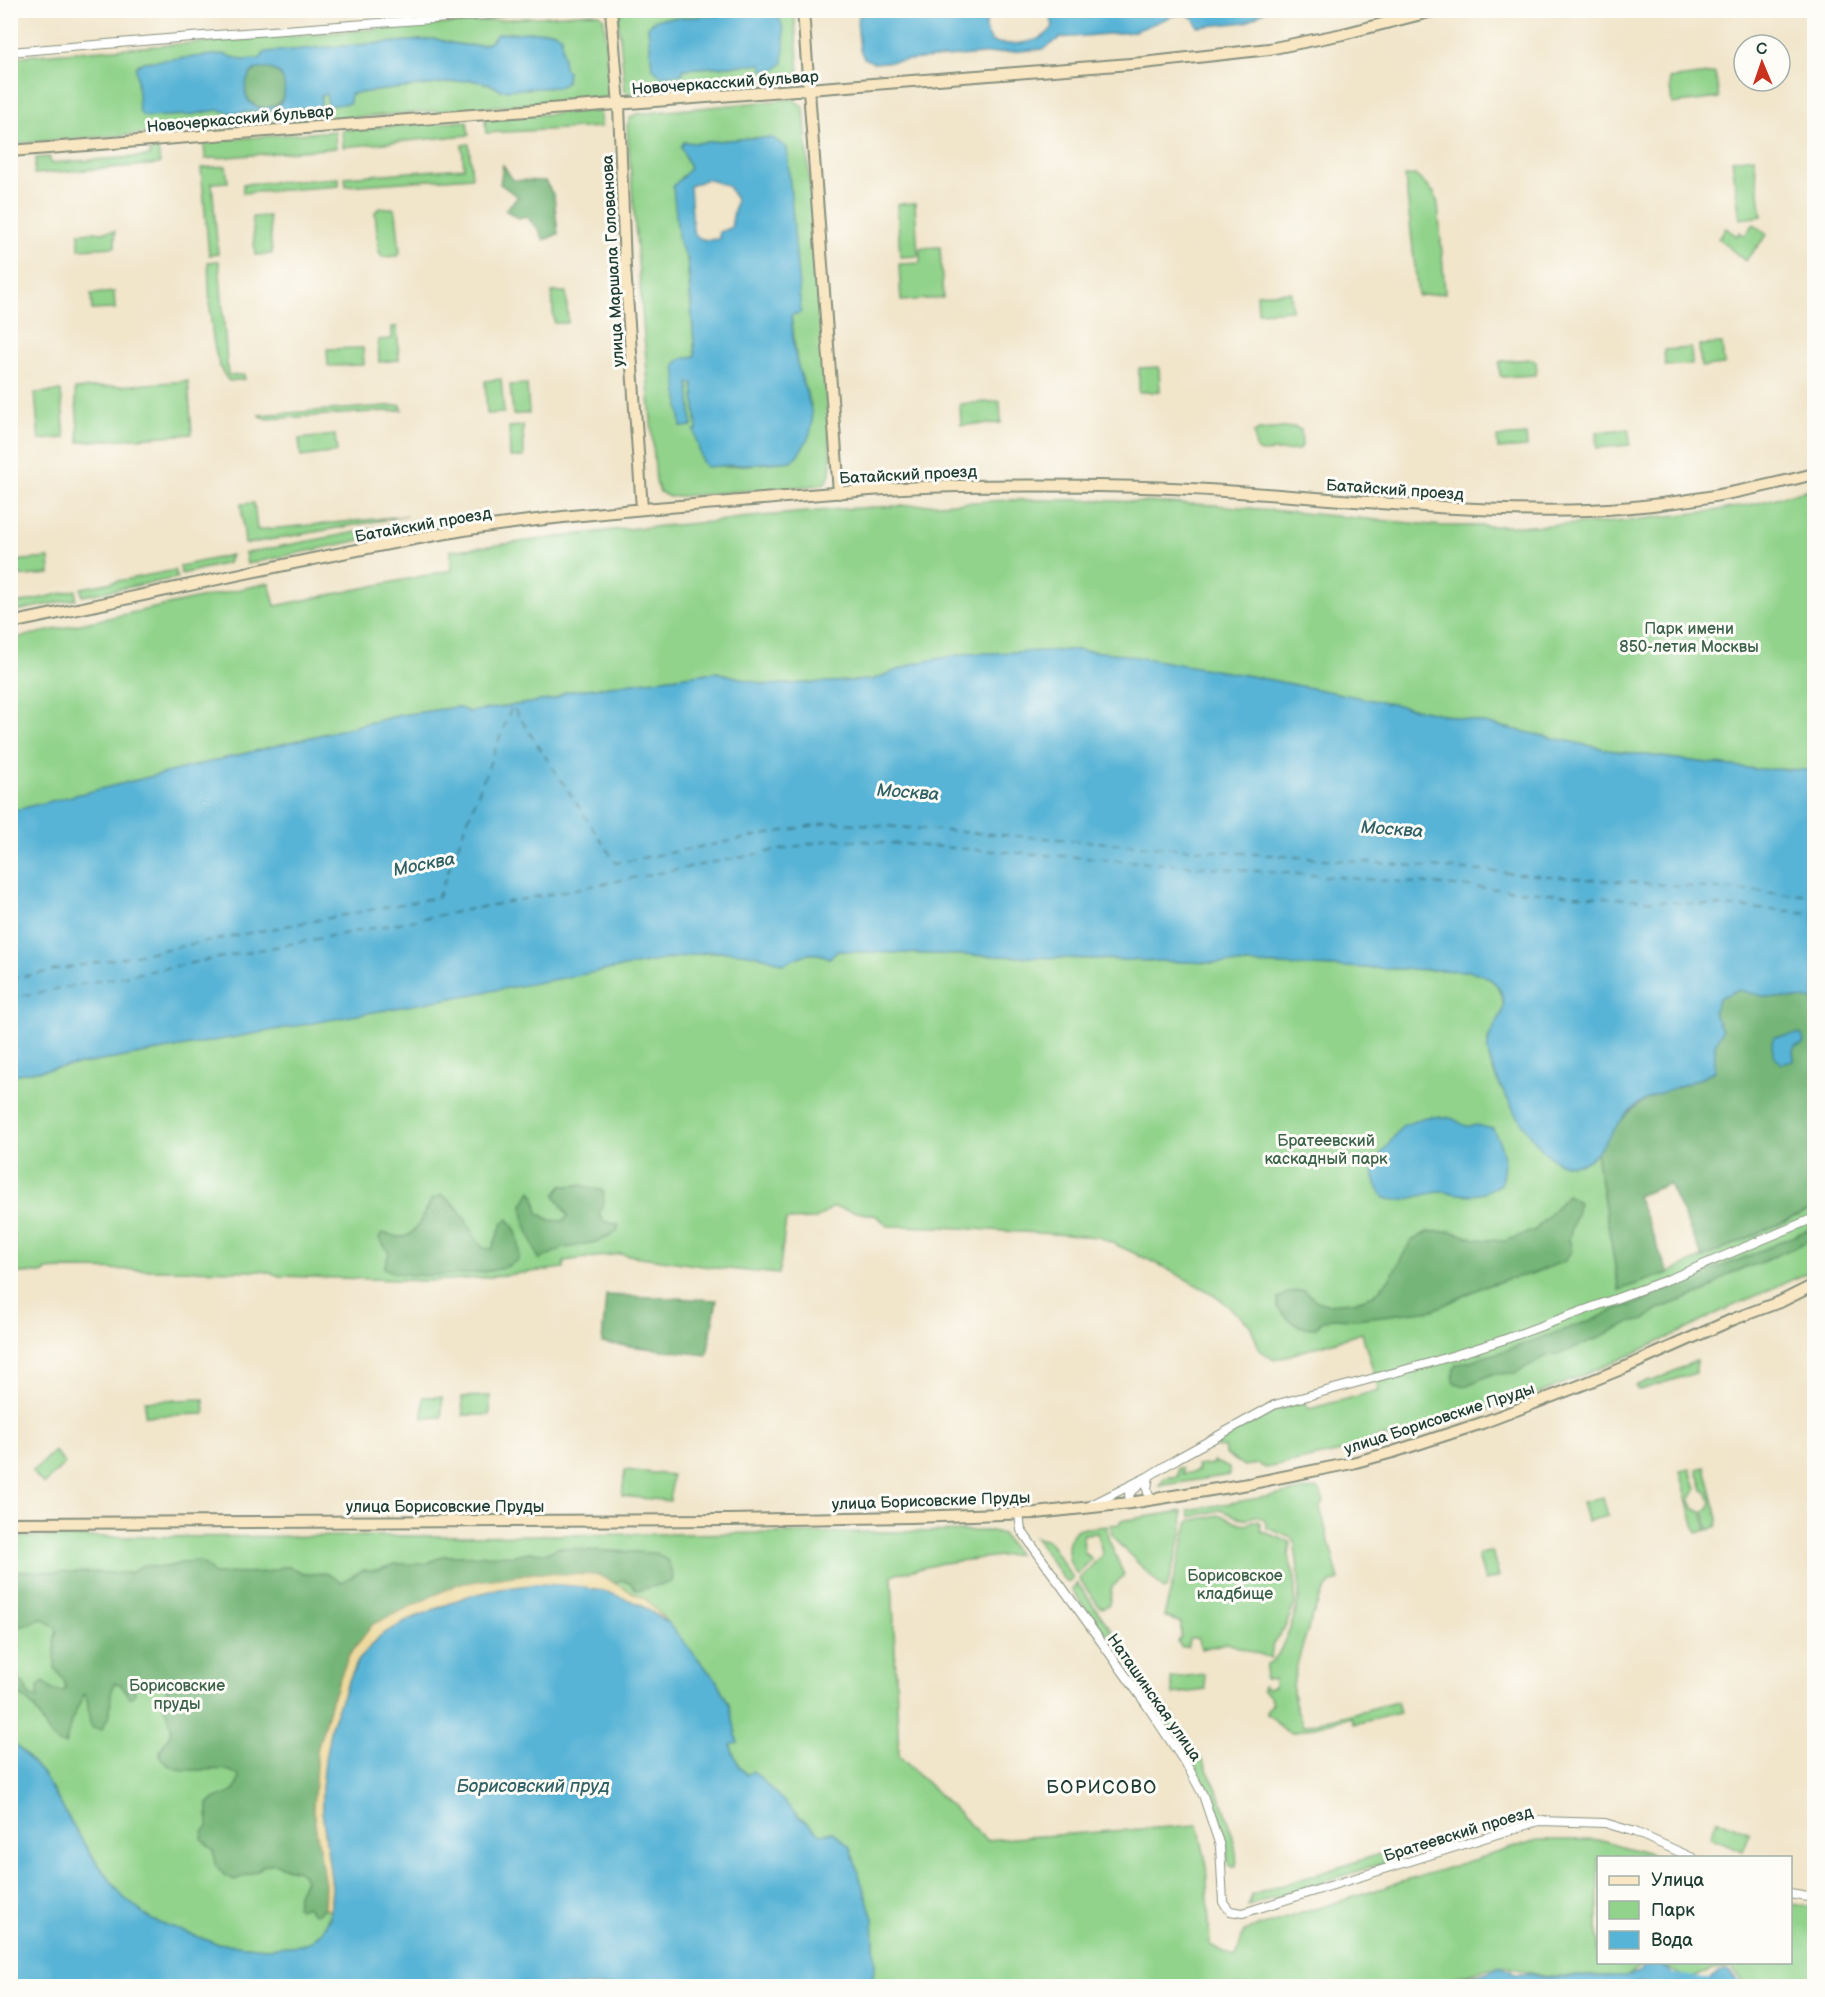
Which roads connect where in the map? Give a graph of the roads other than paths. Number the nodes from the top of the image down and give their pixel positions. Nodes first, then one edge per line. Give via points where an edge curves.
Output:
1 (553, 10) edge
2 (611, 10) edge
3 (803, 10) edge
4 (1437, 10) edge
5 (10, 52) edge
6 (809, 90) junction
7 (619, 105) junction
8 (10, 151) edge
9 (1815, 474) edge
10 (839, 493) junction
11 (642, 509) junction
12 (10, 623) edge
13 (1815, 1218) edge
14 (1815, 1285) edge
15 (1149, 1476) junction
16 (1150, 1500) junction
17 (1130, 1503) junction
18 (1084, 1509) junction
19 (1019, 1514) junction
20 (10, 1523) edge
21 (1691, 1856) edge
22 (1792, 1894) edge
23 (1815, 1898) edge
24 (1230, 1911) joint

1 - 5 street
2 - 7 main road, улица Маршала Голованова
3 - 6 main road
4 - 6 main road, Новочеркасский бульвар via 1261,50
6 - 7 main road, Новочеркасский бульвар
6 - 10 main road
7 - 8 main road, Новочеркасский бульвар
7 - 11 main road, улица Маршала Голованова via 625,267
9 - 10 main road, Батайский проезд via 1723,496 1590,510 1452,508 1216,490 1078,485 927,487
10 - 11 main road, Батайский проезд
11 - 12 main road, Батайский проезд via 456,532
13 - 15 street via 1667,1280 1503,1340 1274,1405
14 - 16 main road, улица Борисовские Пруды via 1579,1386 1394,1452
15 - 16 street
15 - 17 street via 1129,1494
15 - 18 street
16 - 17 main road, улица Борисовские Пруды
17 - 18 main road, улица Борисовские Пруды
18 - 19 main road, улица Борисовские Пруды
19 - 20 main road, улица Борисовские Пруды via 720,1520
19 - 24 street, Наташинская улица via 1021,1530 1146,1704 1203,1795 1220,1846 1223,1902
21 - 24 street, Братеевский проезд via 1605,1823 1539,1821 1243,1913
22 - 23 street

